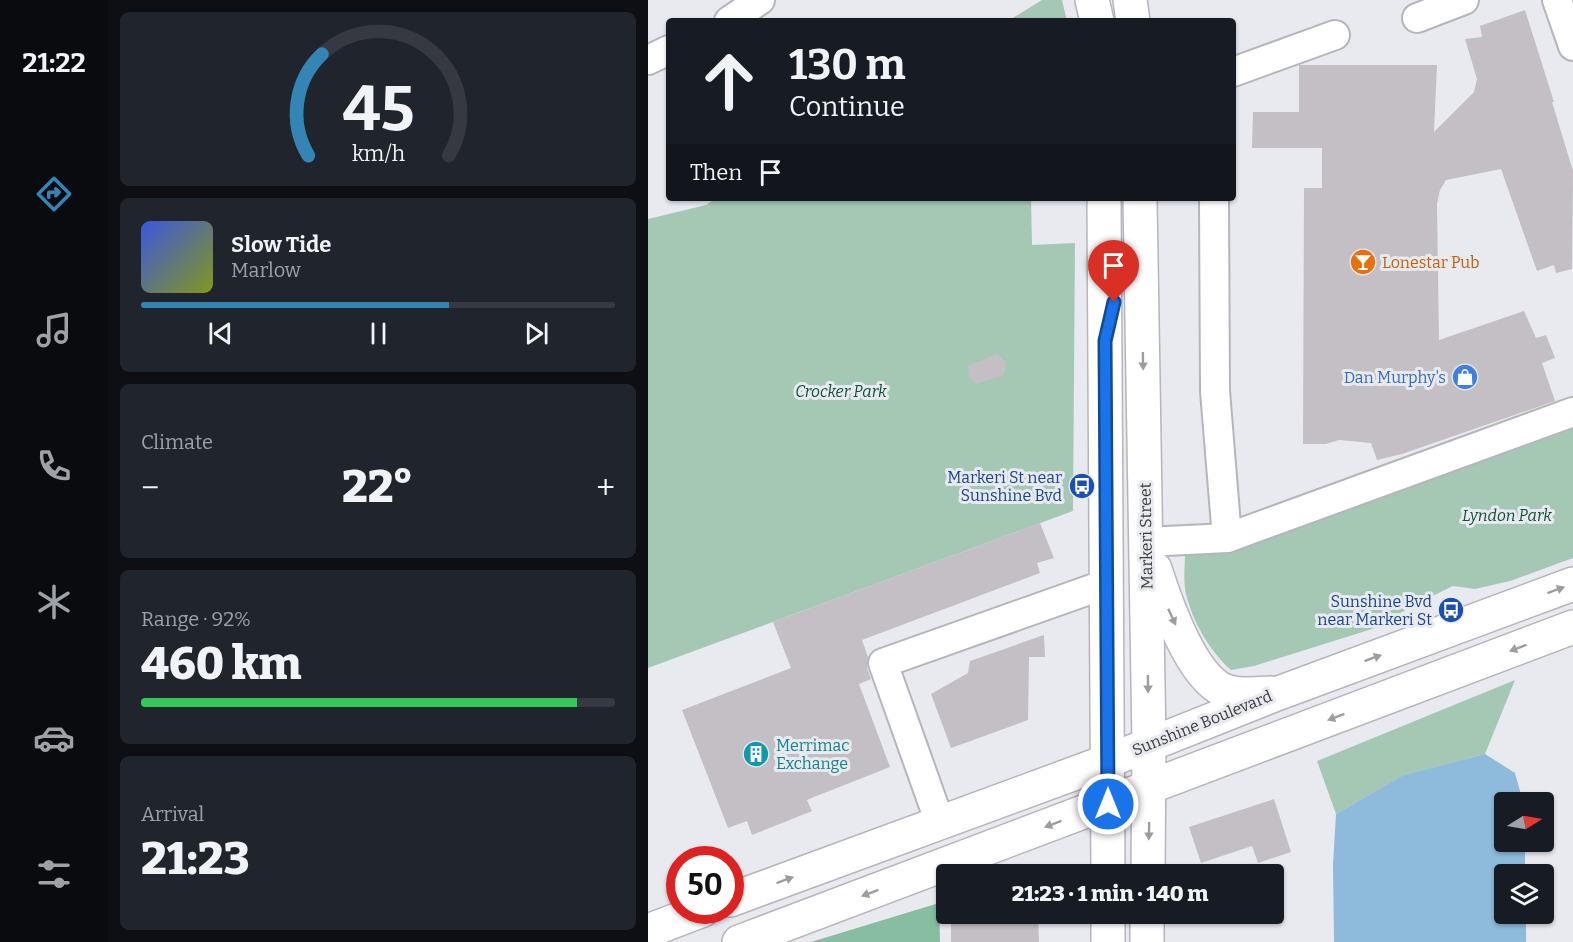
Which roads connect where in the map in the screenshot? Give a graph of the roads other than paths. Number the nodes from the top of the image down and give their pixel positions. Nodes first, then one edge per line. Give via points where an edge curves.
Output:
1 (760, 0) edge
2 (1092, 0) edge
3 (1130, 0) edge
4 (1464, 0) edge
5 (1557, 0) edge
6 (733, 18) edge
7 (1095, 18) edge
8 (1133, 18) edge
9 (1417, 18) dead end
10 (1335, 35) dead end
11 (1573, 46) edge
12 (666, 51) edge
13 (648, 60) edge
14 (1236, 71) edge
15 (1104, 201) edge
16 (1118, 201) edge
17 (1140, 201) edge
18 (1214, 201) edge
19 (1105, 341) junction
20 (1573, 412) edge
21 (1227, 538) junction
22 (1146, 542) junction
23 (1106, 584) junction
24 (1573, 584) edge
25 (1573, 627) edge
26 (1279, 693) junction
27 (1149, 744) junction
28 (1108, 761) junction
29 (1149, 788) junction
30 (1108, 804) junction
31 (940, 823) junction
32 (1108, 864) edge
33 (1148, 864) edge
34 (744, 895) edge
35 (667, 924) edge
36 (1108, 924) edge
37 (1147, 924) edge
38 (648, 931) edge
39 (739, 942) edge
40 (1108, 942) edge
41 (1147, 942) edge

1 - 6 street
2 - 7 main road
3 - 8 main road
4 - 9 street
5 - 11 street
10 - 14 street
12 - 13 street
15 - 19 main road
16 - 19 street via 1119,283
17 -> 22 main road, Markeri Street
18 - 21 street via 1215,392
19 - 23 main road
20 - 21 street
21 - 22 street
22 -> 26 main road via 1180,634 1215,686 1243,694
22 -> 27 main road, Markeri Street
23 - 28 main road
23 - 31 street via 883,663
26 -> 24 main road, Sunshine Boulevard
25 -> 29 main road
26 - 27 main road, Sunshine Boulevard
27 - 28 main road, Sunshine Boulevard
27 - 29 main road, Markeri Street
28 - 30 main road
28 - 31 main road, Sunshine Boulevard
29 - 30 main road
29 -> 33 main road, Markeri Street
30 - 32 main road
30 -> 39 main road
34 -> 31 main road, Sunshine Boulevard
35 - 38 main road
36 - 40 main road
37 - 41 main road

